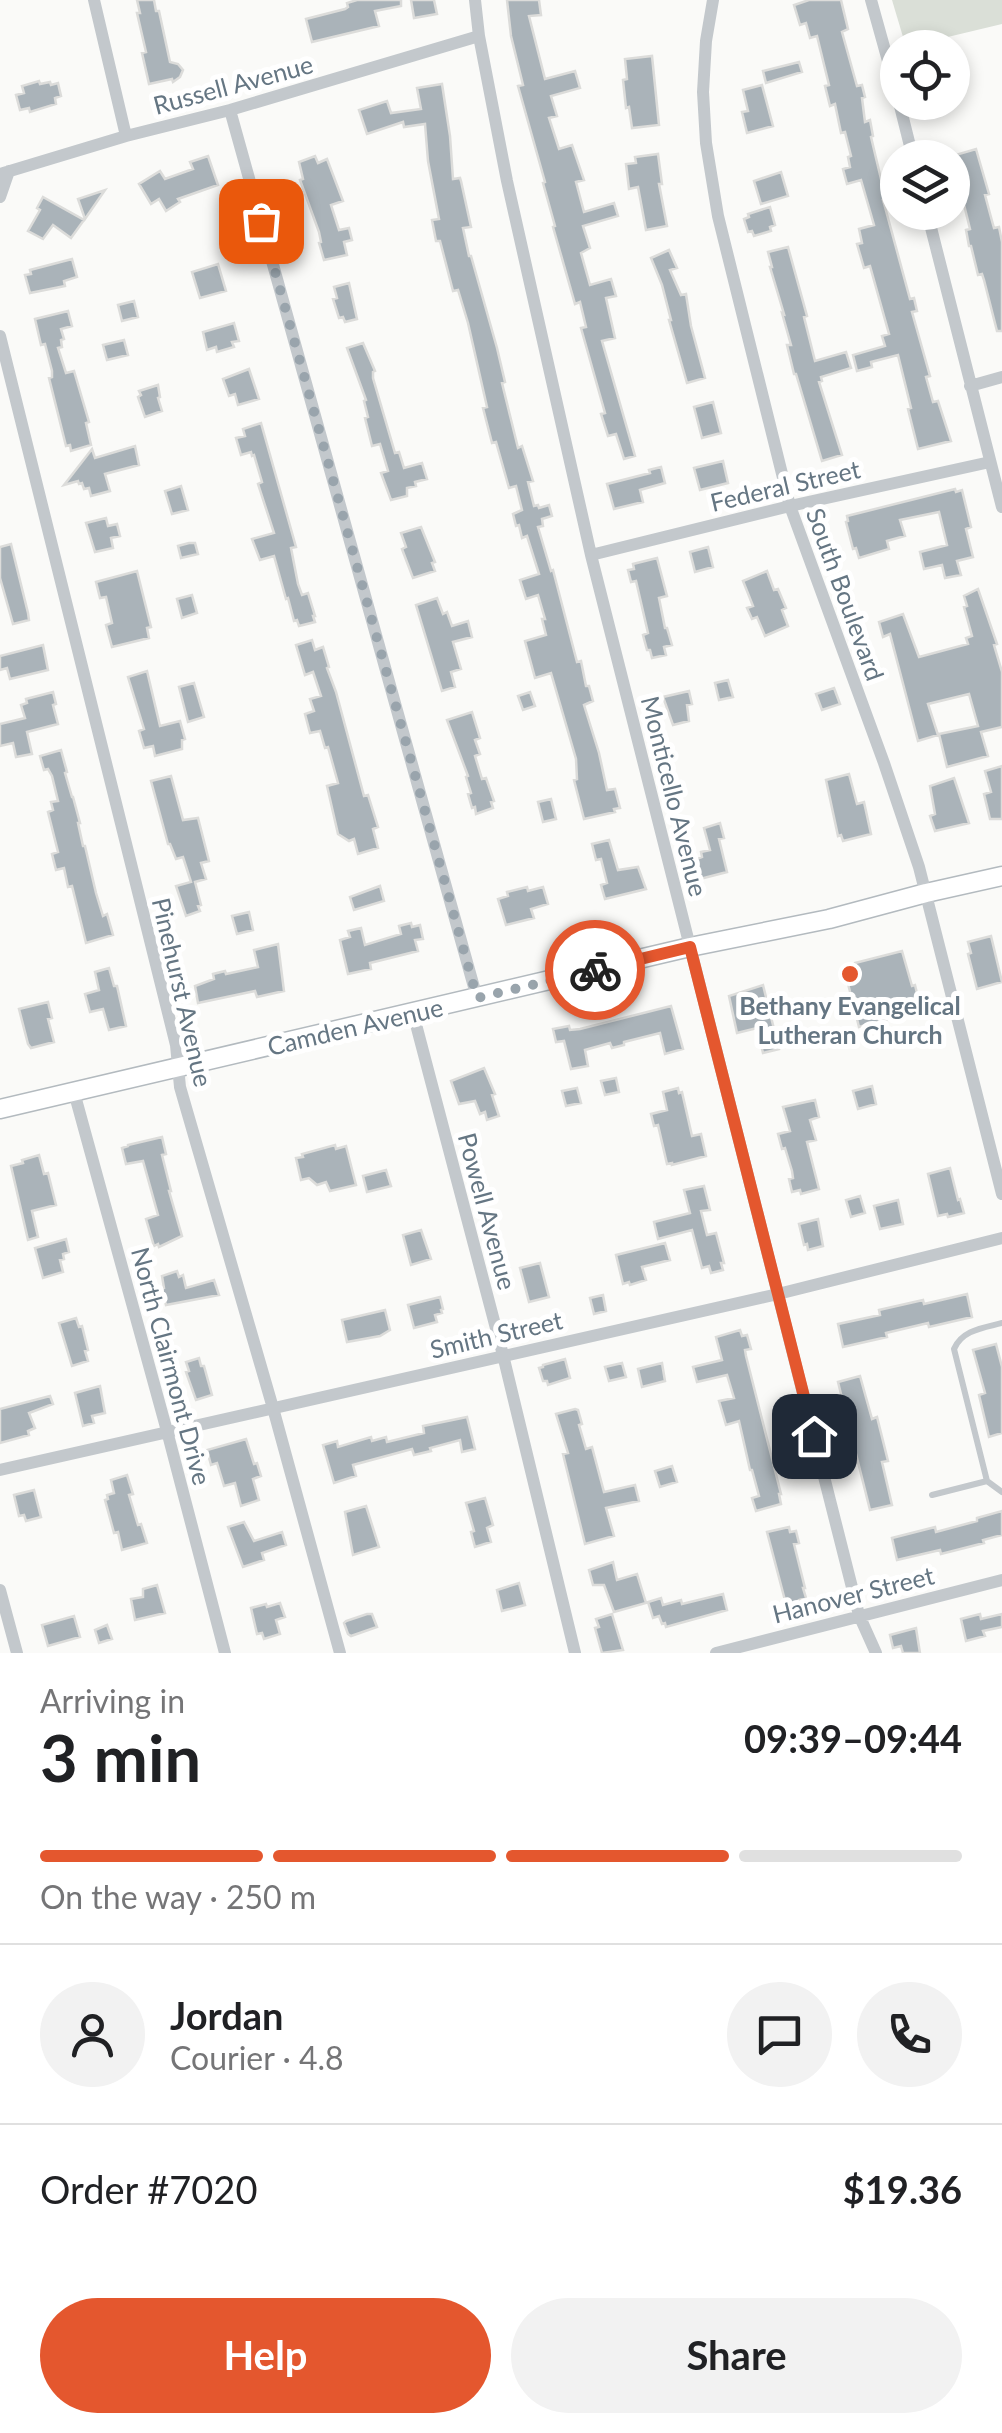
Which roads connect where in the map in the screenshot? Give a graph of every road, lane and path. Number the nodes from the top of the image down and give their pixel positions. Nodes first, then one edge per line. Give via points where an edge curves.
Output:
1 (94, 0) edge
2 (475, 0) edge
3 (713, 0) edge
4 (872, 0) edge
5 (880, 31) edge
6 (479, 36) junction
7 (230, 110) junction
8 (126, 136) junction
9 (5, 173) edge
10 (0, 197) edge
11 (931, 230) edge
12 (0, 336) edge
13 (1002, 377) edge
14 (970, 386) junction
15 (990, 462) junction
16 (790, 506) junction
17 (1002, 507) edge
18 (591, 555) junction
19 (1002, 876) edge
20 (926, 893) junction
21 (690, 947) junction
22 (477, 998) junction
23 (413, 1014) junction
24 (178, 1068) junction
25 (74, 1092) junction
26 (0, 1109) edge
27 (1002, 1194) edge
28 (1002, 1238) edge
29 (778, 1294) junction
30 (1002, 1324) edge
31 (503, 1354) junction
32 (274, 1408) junction
33 (168, 1432) junction
34 (0, 1470) edge
35 (987, 1480) junction
36 (1002, 1492) edge
37 (932, 1495) dead end
38 (1002, 1580) edge
39 (0, 1590) edge
40 (859, 1615) junction
41 (17, 1653) edge
42 (226, 1653) edge
43 (340, 1653) edge
44 (575, 1653) edge
45 (716, 1653) edge
46 (876, 1653) edge

1 - 8 street
2 - 6 street, Monticello Avenue
3 - 16 street, South Boulevard via 705,58 706,143
4 - 5 street
6 - 7 street, Russell Avenue
6 - 18 street, Monticello Avenue
7 - 8 street, Russell Avenue
7 - 22 street
8 - 9 street, Russell Avenue
9 - 10 street
11 - 14 street
12 - 24 street, Pinehurst Avenue
13 - 14 street
14 - 15 street
15 - 16 street, Federal Street
15 - 17 street
16 - 18 street, Federal Street
16 - 20 street, South Boulevard
18 - 21 street, Monticello Avenue
19 - 20 street, Camden Avenue
20 - 21 street, Camden Avenue
20 - 27 street, South Boulevard
21 - 22 street, Camden Avenue
21 - 29 street, Monticello Avenue
22 - 23 street, Camden Avenue
23 - 24 street, Camden Avenue
23 - 31 street, Powell Avenue
24 - 25 street, Camden Avenue
24 - 32 street, Pinehurst Avenue
25 - 26 street, Camden Avenue
25 - 33 street, North Clairmont Drive
28 - 29 street, Smith Street
29 - 31 street, Smith Street
29 - 40 street, Monticello Avenue
30 - 35 lane via 960,1337 954,1349
31 - 32 street, Smith Street
31 - 44 street, Powell Avenue
32 - 33 street, Smith Street
32 - 43 street, Pinehurst Avenue
33 - 34 street, Smith Street
33 - 42 street, North Clairmont Drive
35 - 36 lane
35 - 37 lane
38 - 40 street, Hanover Street
39 - 41 street
40 - 45 street, Hanover Street
40 - 46 street, Monticello Avenue

